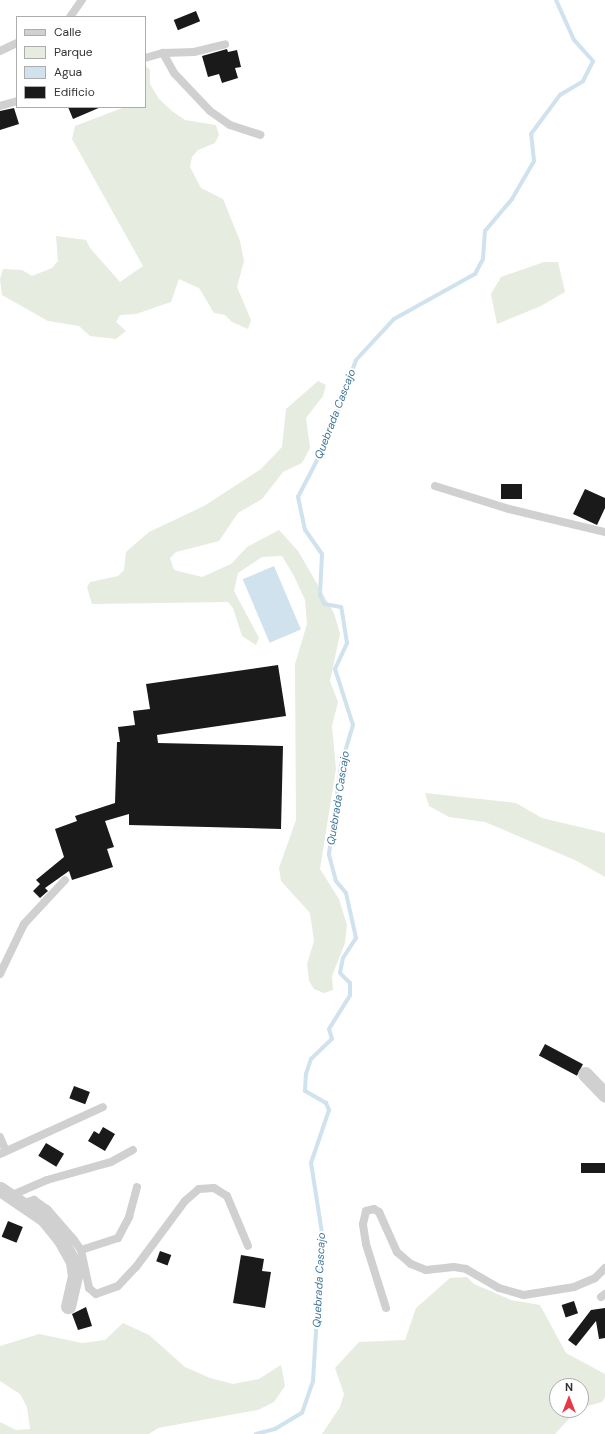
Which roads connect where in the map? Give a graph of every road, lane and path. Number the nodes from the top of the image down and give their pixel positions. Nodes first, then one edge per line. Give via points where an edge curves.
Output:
1 (82, 0) edge
2 (71, 16) edge
3 (16, 43) edge
4 (225, 44) dead end
5 (0, 51) edge
6 (163, 53) junction
7 (146, 58) edge
8 (16, 101) edge
9 (0, 106) edge
10 (260, 135) dead end
11 (435, 486) dead end
12 (605, 532) edge
13 (65, 880) dead end
14 (0, 974) edge
15 (585, 1074) dead end
16 (605, 1095) edge
17 (103, 1107) dead end
18 (0, 1137) edge
19 (133, 1150) dead end
20 (3, 1152) edge
21 (137, 1187) dead end
22 (11, 1196) edge
23 (248, 1246) dead end
24 (81, 1250) junction
25 (605, 1268) edge
26 (68, 1306) dead end
27 (386, 1308) dead end

1 - 2 lane
3 - 5 lane
4 - 6 lane via 194,52
6 - 7 lane
6 - 10 lane via 174,73 210,111 236,128
8 - 9 lane
11 - 12 lane via 502,507
13 - 14 lane via 24,924
15 - 16 street
17 - 20 lane
18 - 20 lane
19 - 22 lane via 104,1164 47,1180
21 - 24 lane via 129,1217 118,1238
22 - 24 lane via 34,1200 47,1209
22 - 26 street via 44,1218 73,1262 74,1289
23 - 24 lane via 227,1196 214,1188 199,1188 185,1201 150,1251 118,1286 104,1294 96,1294 89,1288
25 - 27 lane via 594,1278 574,1287 524,1295 499,1288 466,1269 454,1267 426,1270 411,1264 397,1252 379,1212 374,1209 366,1211 363,1224 370,1259

